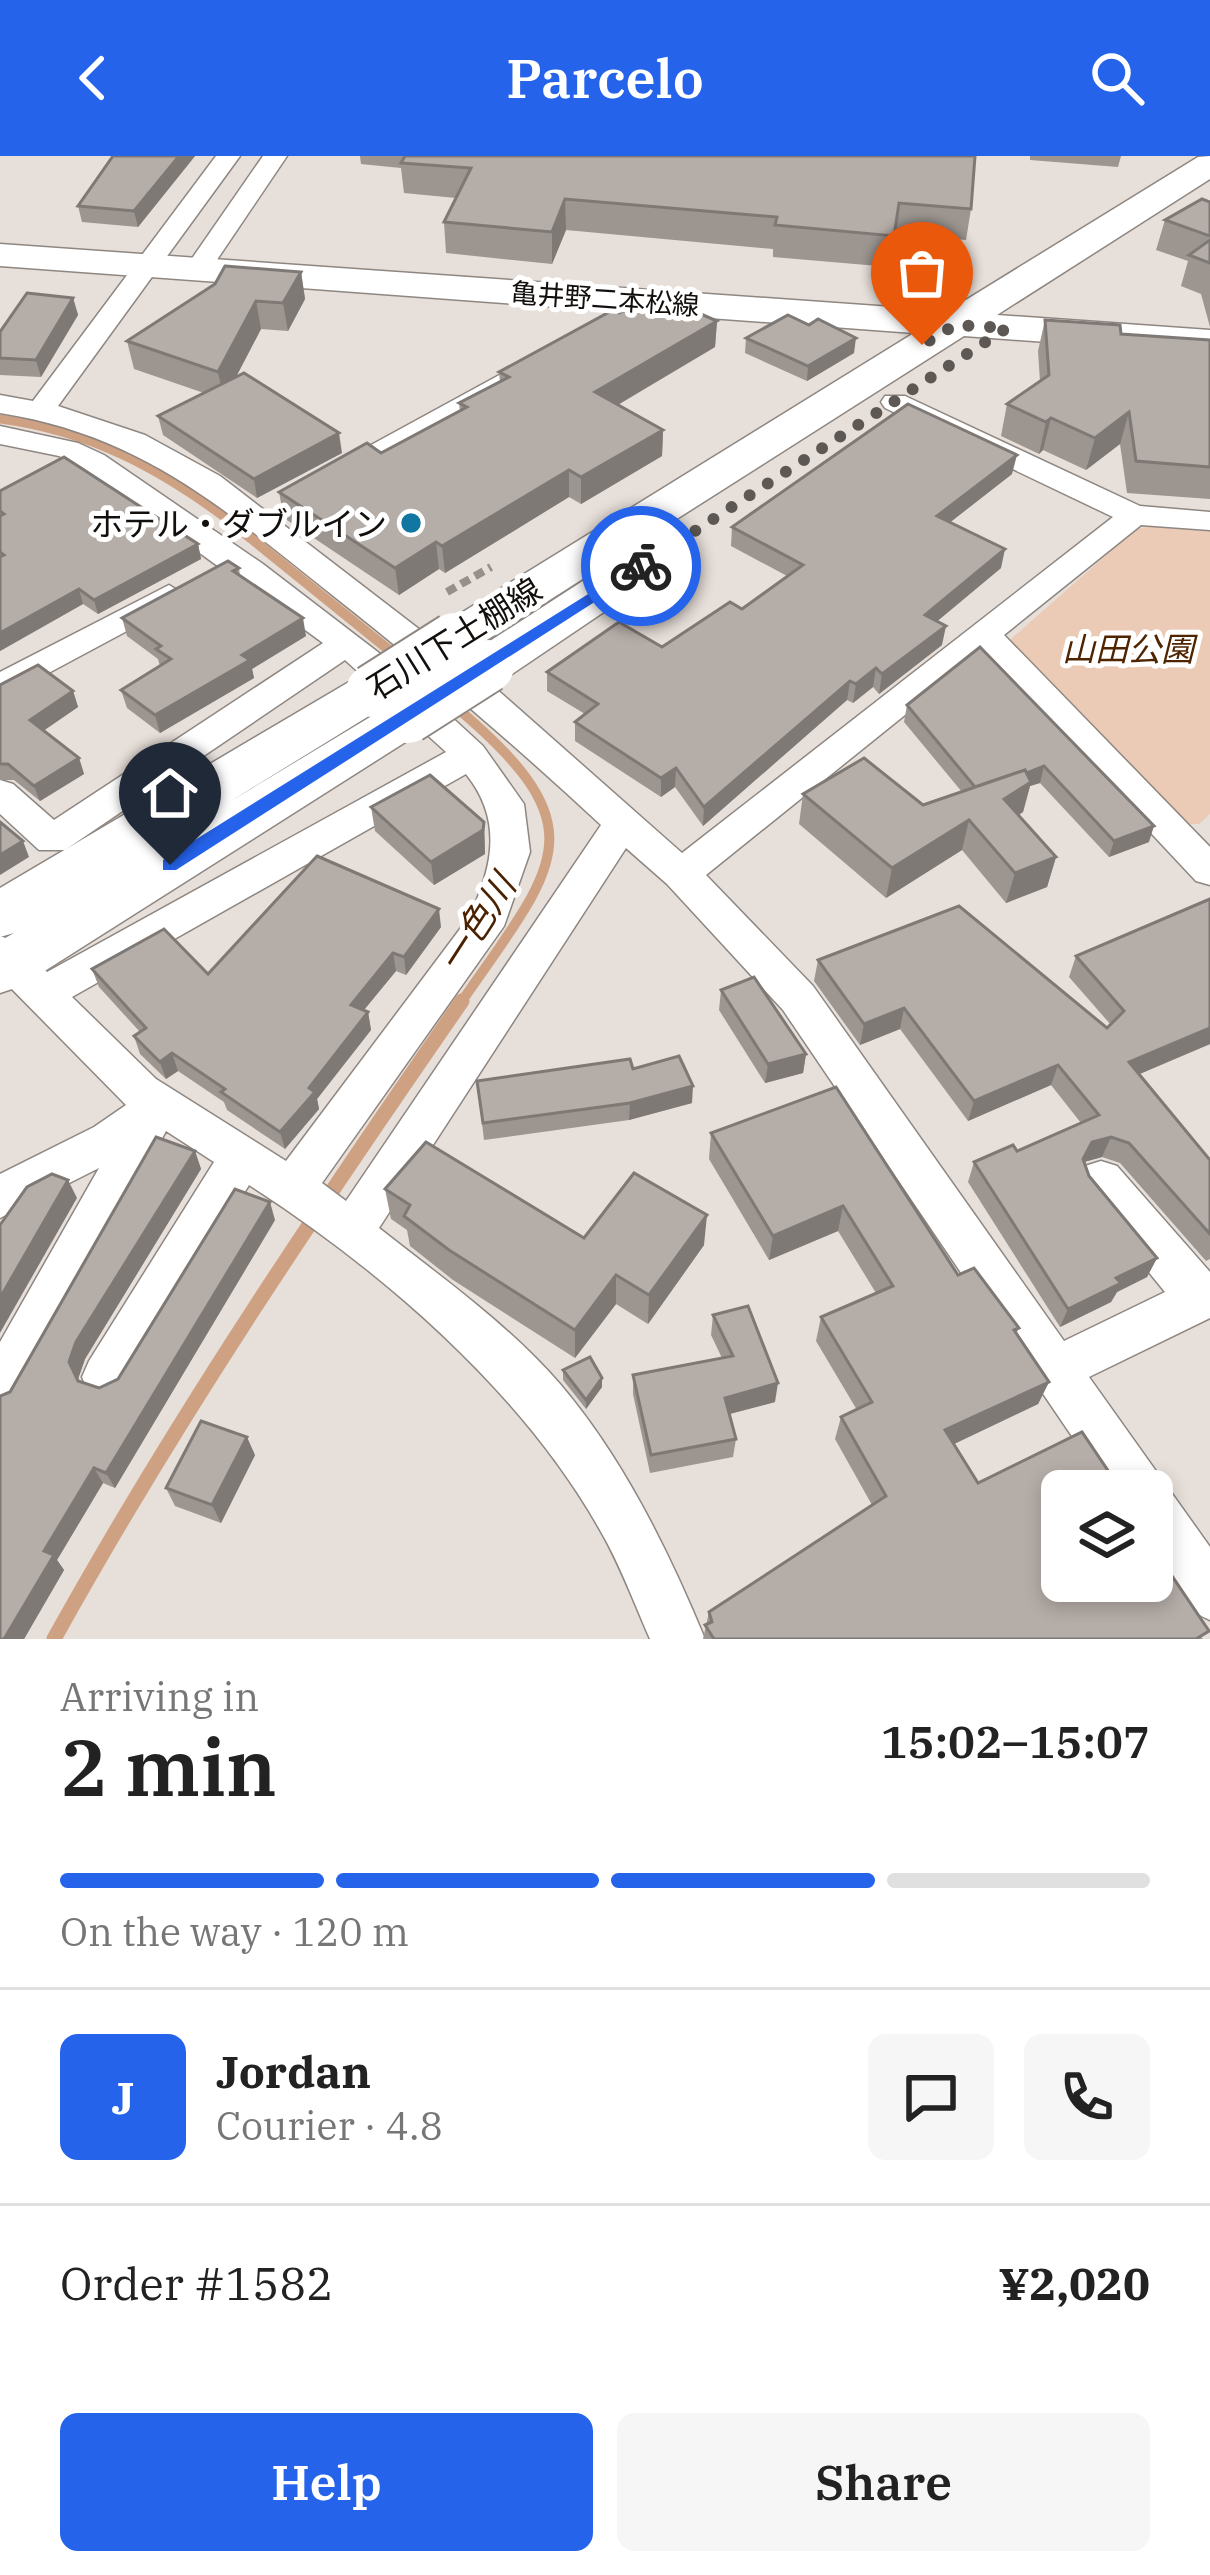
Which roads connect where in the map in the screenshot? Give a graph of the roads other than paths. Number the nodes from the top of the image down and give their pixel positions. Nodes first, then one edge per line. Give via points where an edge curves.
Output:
1 (228, 156) edge
2 (275, 156) edge
3 (1210, 164) edge
4 (1210, 198) edge
5 (0, 255) edge
6 (147, 266) junction
7 (197, 269) junction
8 (653, 301) junction
9 (611, 324) edge
10 (955, 325) junction
11 (1007, 328) junction
12 (1210, 342) edge
13 (530, 367) edge
14 (896, 402) junction
15 (0, 404) edge
16 (41, 410) junction
17 (0, 435) edge
18 (313, 484) edge
19 (1134, 515) junction
20 (1210, 521) edge
21 (236, 559) junction
22 (986, 637) junction
23 (344, 645) junction
24 (471, 652) junction
25 (0, 687) edge
26 (470, 755) junction
27 (0, 793) edge
28 (622, 823) junction
29 (1204, 852) edge
30 (681, 874) junction
31 (10, 959) edge
32 (160, 1100) junction
33 (240, 1160) junction
34 (1101, 1180) dead end
35 (302, 1195) junction
36 (0, 1198) edge
37 (352, 1230) junction
38 (1205, 1296) edge
39 (1058, 1368) junction
40 (106, 1377) dead end
41 (0, 1389) edge
42 (1125, 1470) edge
43 (1173, 1539) edge
44 (1210, 1593) edge
45 (678, 1639) edge

1 - 6 street
2 - 7 street
3 - 10 street, 石川下土棚線
4 - 11 street, 石川下土棚線
5 - 6 street, 亀井野二本松線
6 - 7 street, 亀井野二本松線
6 - 16 street
7 - 8 street, 亀井野二本松線
8 - 9 street
8 - 10 street, 亀井野二本松線
10 - 11 street, 亀井野二本松線
10 - 24 street, 石川下土棚線
11 - 12 street, 亀井野二本松線
11 - 14 street, 石川下土棚線
13 - 18 street
14 - 19 street
14 - 24 street, 石川下土棚線
15 - 16 street
16 - 28 street via 145,443 265,511
17 - 21 street via 93,461
19 - 20 street
19 - 22 street
21 - 23 street
21 - 25 street
22 - 29 street
22 - 30 street
23 - 26 street
23 - 27 street via 52,840
24 - 31 street, 石川下土棚線, bridge
26 - 31 street
26 - 35 street via 506,806 507,879
28 - 30 street
28 - 37 street
30 - 39 street via 798,998
31 - 32 street via 141,1092
32 - 33 street
32 - 36 street via 111,1145
32 - 41 street
33 - 35 street
33 - 40 street
34 - 38 street
35 - 37 street
37 - 45 street via 543,1402 619,1512
38 - 39 street
39 - 42 street
43 - 44 street

